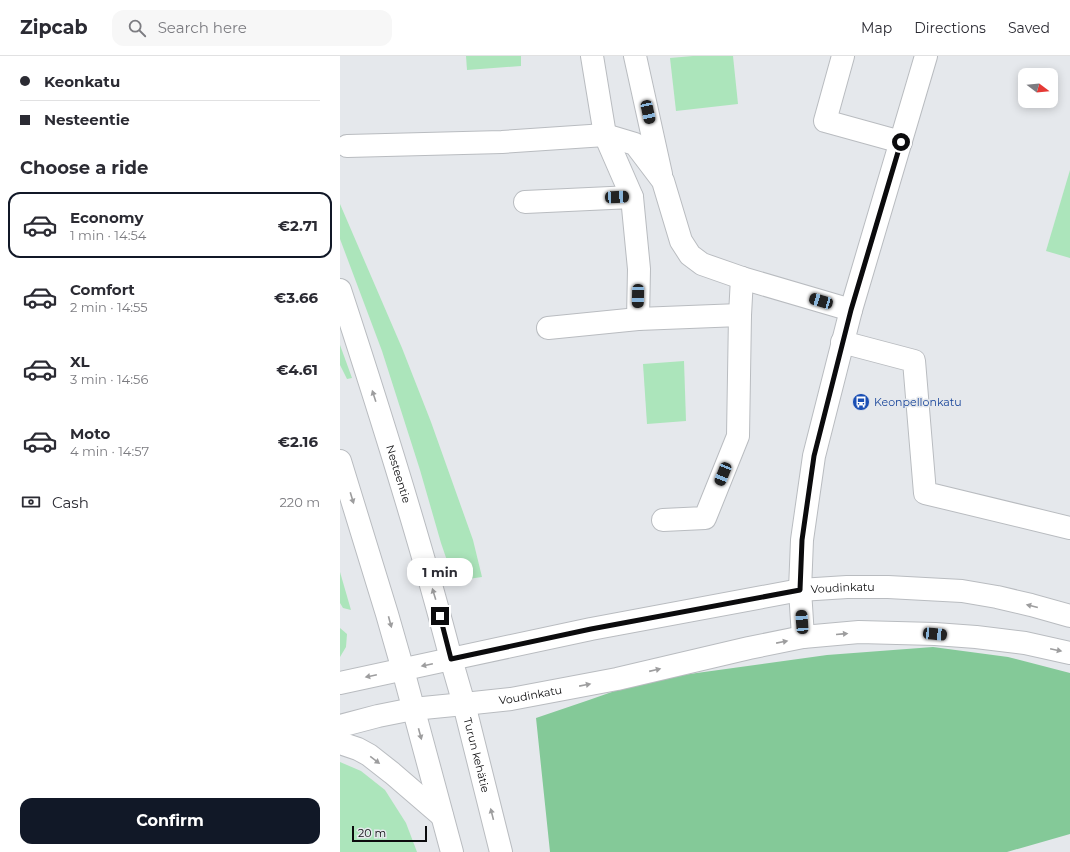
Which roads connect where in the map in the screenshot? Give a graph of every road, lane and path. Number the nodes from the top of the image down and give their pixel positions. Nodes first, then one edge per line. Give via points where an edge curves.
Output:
1 (592, 56) edge
2 (636, 56) edge
3 (843, 56) edge
4 (926, 56) edge
5 (605, 135) junction
6 (901, 142) junction
7 (347, 146) dead end
8 (662, 181) junction
9 (632, 197) junction
10 (525, 202) dead end
11 (742, 278) junction
12 (340, 290) edge
13 (851, 310) junction
14 (740, 315) junction
15 (638, 319) junction
16 (548, 328) dead end
17 (842, 342) junction
18 (340, 460) edge
19 (663, 520) dead end
20 (1070, 528) edge
21 (800, 590) junction
22 (1070, 616) edge
23 (803, 638) junction
24 (1070, 653) edge
25 (451, 659) junction
26 (403, 670) junction
27 (340, 683) edge
28 (464, 704) junction
29 (413, 709) junction
30 (340, 726) edge
31 (340, 743) edge
32 (442, 816) junction
33 (452, 852) edge
34 (501, 852) edge

1 - 5 main road
2 - 8 main road
3 - 6 main road via 825,121
4 - 6 main road
5 - 7 main road via 502,142
5 - 8 main road via 635,144
5 - 9 main road
6 - 13 main road
8 - 11 main road via 680,240 690,256 702,264
9 - 10 main road
9 - 15 main road via 639,269
11 - 13 main road
11 - 14 main road
25 -> 12 main road, Nesteentie via 386,433
13 - 17 main road
14 - 15 main road
14 - 19 main road via 738,436 705,518
15 - 16 main road
17 - 20 main road via 914,361 925,493
17 - 21 main road via 814,456 802,540
18 -> 26 main road
22 -> 21 main road, Voudinkatu via 997,597 962,591 888,587
21 - 23 main road
21 - 25 main road, Voudinkatu via 591,629
23 -> 24 main road, Voudinkatu via 859,632 935,634 1025,643
28 -> 23 main road, Voudinkatu via 511,699 617,679
25 -> 26 main road, Voudinkatu
25 - 28 main road, Turun kehätie
26 -> 27 main road, Voudinkatu
26 - 29 main road
28 - 29 main road, Voudinkatu
34 -> 28 main road, Turun kehätie
29 - 30 main road, Voudinkatu
29 -> 32 main road
31 -> 32 main road via 369,755
32 - 33 main road

